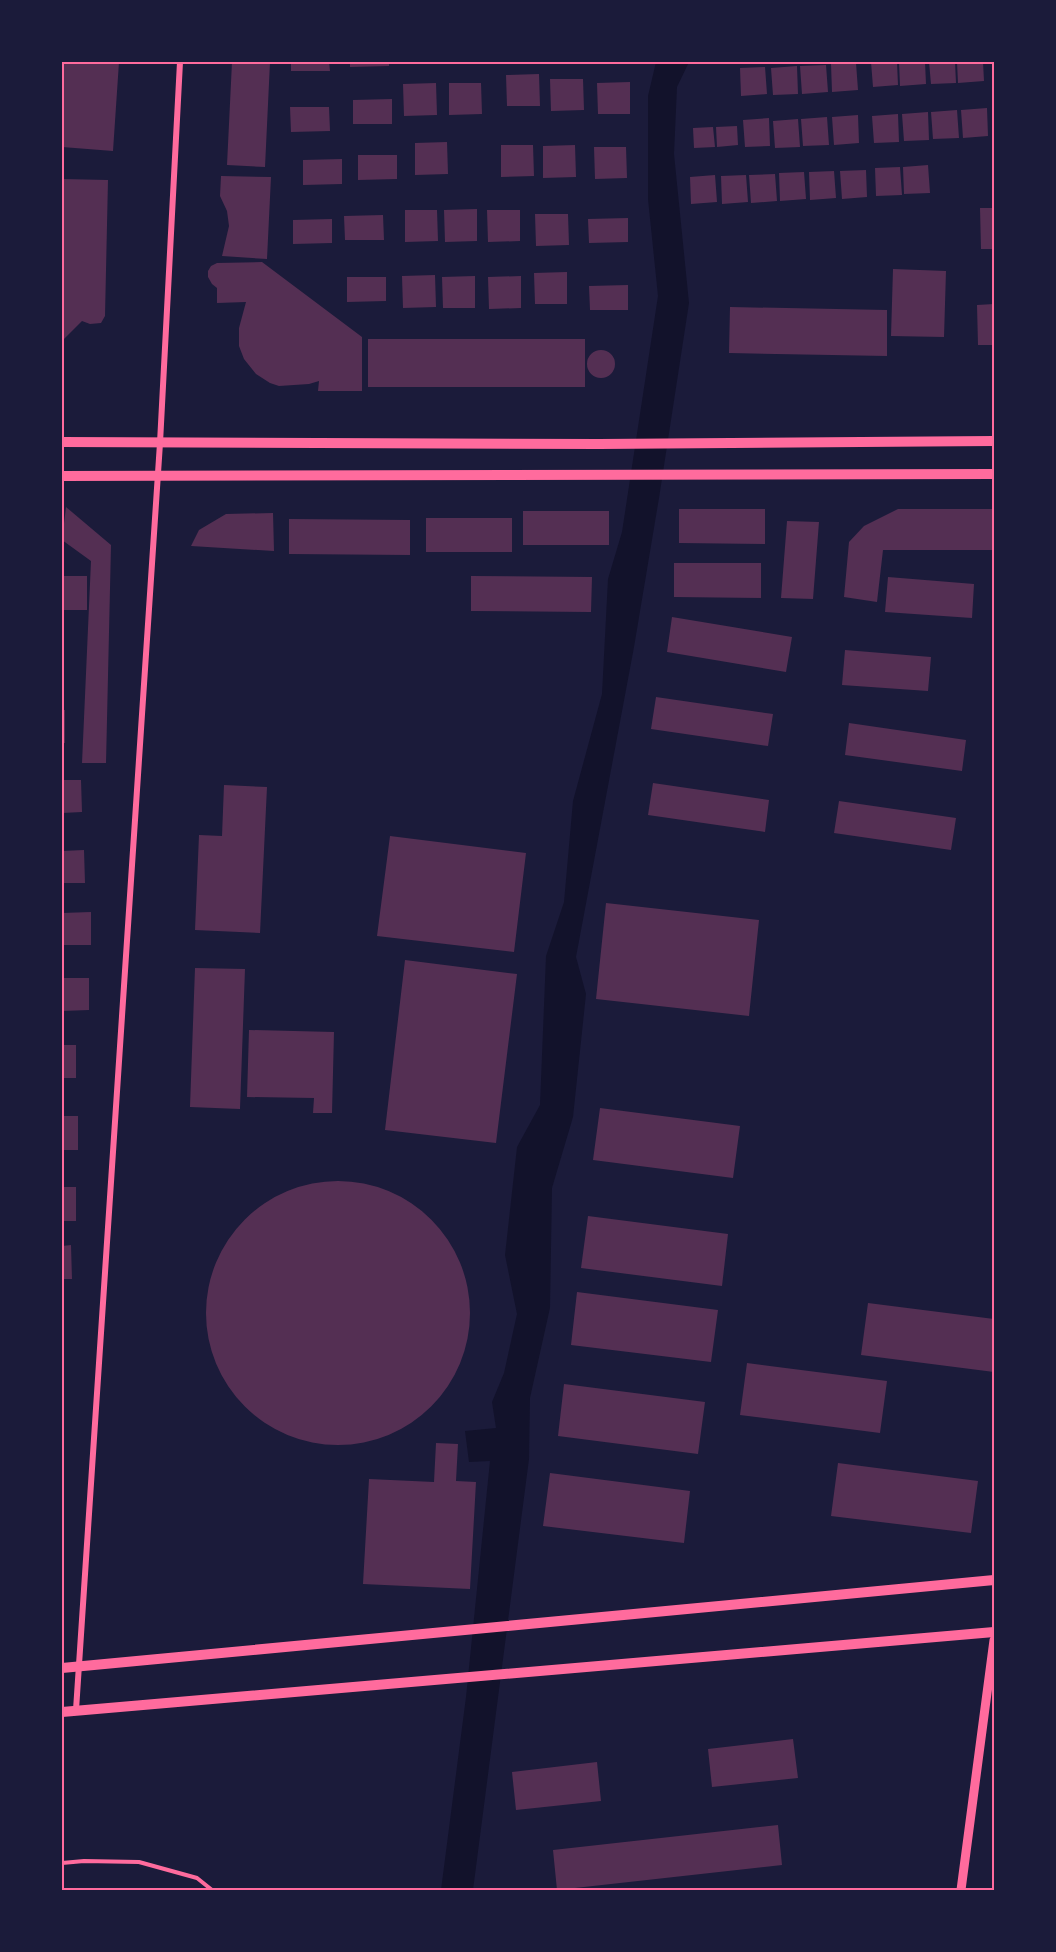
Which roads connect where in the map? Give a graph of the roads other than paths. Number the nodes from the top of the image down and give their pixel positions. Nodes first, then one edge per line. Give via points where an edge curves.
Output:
1 (180, 62) edge
2 (994, 441) edge
3 (62, 442) edge
4 (160, 443) junction
5 (994, 474) edge
6 (62, 476) edge
7 (156, 476) junction
8 (994, 1580) edge
9 (994, 1632) edge
10 (994, 1640) edge
11 (79, 1666) junction
12 (62, 1668) edge
13 (76, 1710) junction
14 (62, 1712) edge
15 (62, 1863) edge
16 (212, 1890) edge
17 (961, 1890) edge

1 - 4 street
2 - 4 main road
3 - 4 main road
4 - 7 street
5 - 7 main road
6 - 7 main road
7 - 11 street
8 - 11 main road
9 - 13 main road
10 - 17 street
11 - 12 main road
11 - 13 street
13 - 14 main road
15 - 16 lane via 139,1862 197,1878

